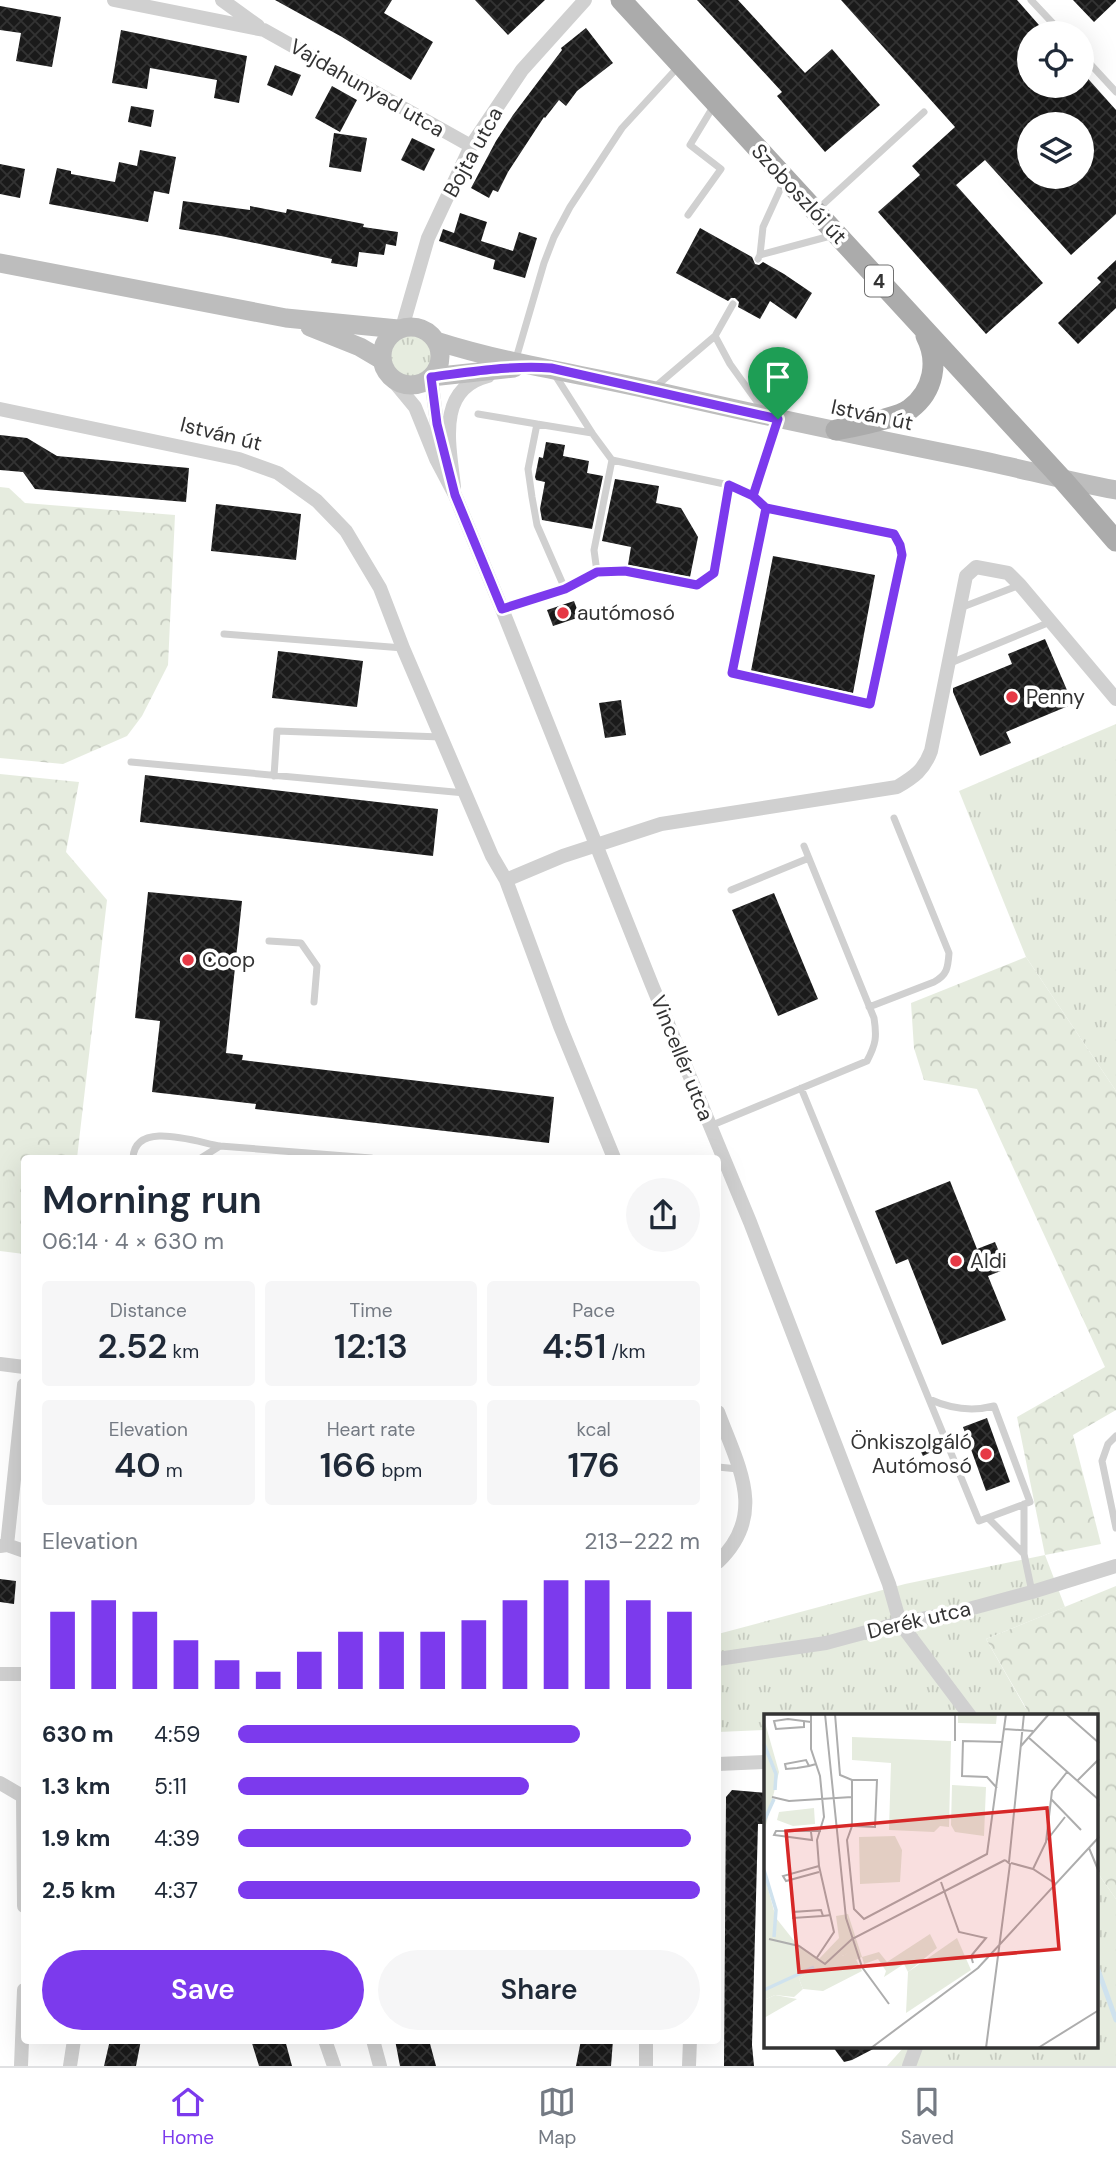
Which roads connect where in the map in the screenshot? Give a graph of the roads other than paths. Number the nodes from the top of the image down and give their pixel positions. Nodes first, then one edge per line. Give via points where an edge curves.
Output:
1 (114, 0) edge
2 (222, 0) edge
3 (585, 0) edge
4 (621, 0) edge
5 (1031, 0) edge
6 (1051, 21) edge
7 (264, 30) junction
8 (680, 65) junction
9 (1094, 68) edge
10 (1116, 92) edge
11 (715, 103) junction
12 (925, 112) dead end
13 (471, 146) junction
14 (785, 179) junction
15 (815, 212) junction
16 (688, 215) dead end
17 (836, 235) junction
18 (0, 263) edge
19 (733, 304) dead end
20 (286, 318) junction
21 (922, 327) junction
22 (400, 328) junction
23 (715, 336) junction
24 (436, 341) junction
25 (382, 360) junction
26 (514, 362) junction
27 (543, 368) junction
28 (431, 377) junction
29 (391, 378) junction
30 (651, 390) junction
31 (0, 410) edge
32 (478, 414) dead end
33 (773, 418) junction
34 (537, 424) junction
35 (836, 430) junction
36 (592, 433) junction
37 (612, 460) junction
38 (1063, 480) junction
39 (729, 485) junction
40 (1116, 489) edge
41 (455, 495) junction
42 (753, 496) junction
43 (766, 508) junction
44 (1116, 541) edge
45 (597, 572) junction
46 (1020, 585) junction
47 (565, 589) junction
48 (502, 609) junction
49 (959, 609) junction
50 (1051, 621) junction
51 (224, 634) dead end
52 (403, 648) junction
53 (947, 664) junction
54 (1116, 699) edge
55 (441, 737) junction
56 (131, 762) dead end
57 (274, 776) junction
58 (465, 793) junction
59 (894, 818) dead end
60 (596, 845) junction
61 (804, 846) dead end
62 (809, 858) junction
63 (506, 880) junction
64 (731, 890) dead end
65 (269, 941) dead end
66 (314, 1002) dead end
67 (869, 1007) junction
68 (801, 1088) junction
69 (710, 1127) junction
70 (220, 1146) junction
71 (133, 1155) edge
72 (206, 1155) edge
73 (333, 1155) edge
74 (613, 1155) edge
75 (0, 1364) edge
76 (21, 1367) edge
77 (929, 1399) junction
78 (21, 1409) edge
79 (721, 1420) edge
80 (1116, 1436) edge
81 (721, 1467) edge
82 (739, 1469) junction
83 (1024, 1504) junction
84 (988, 1518) junction
85 (1116, 1528) edge
86 (4, 1545) edge
87 (21, 1550) edge
88 (1024, 1554) junction
89 (721, 1557) edge
90 (1116, 1566) edge
91 (1032, 1592) junction
92 (900, 1623) junction
93 (721, 1658) edge
94 (0, 1674) edge
95 (21, 1674) edge
96 (968, 1714) edge
97 (764, 1762) edge
98 (721, 1763) edge
99 (0, 1783) edge
100 (21, 1795) edge
101 (22, 2044) edge
102 (73, 2044) edge
103 (326, 2044) edge
104 (374, 2044) edge
105 (646, 2044) edge
106 (690, 2044) edge
107 (916, 2048) edge
108 (21, 2066) edge
109 (69, 2066) edge
110 (334, 2066) edge
111 (380, 2066) edge
112 (646, 2066) edge
113 (689, 2066) edge
114 (909, 2066) edge

1 - 7 street, Vajdahunyad utca
2 - 7 street, Vajdahunyad utca
3 - 13 street, Bojta utca via 522,69
4 - 8 main road, Szoboszlói út / 4
5 - 6 lane
7 - 13 street, Vajdahunyad utca
8 - 11 main road, Szoboszlói út / 4
8 - 26 lane via 622,128 570,207 544,263
9 - 10 lane
11 - 14 main road, Szoboszlói út / 4
11 - 16 lane via 690,145 721,169
12 - 15 lane
13 - 22 street, Bojta utca via 428,238
14 - 15 main road, Szoboszlói út / 4
14 - 17 lane via 763,227 759,257
15 - 17 main road, Szoboszlói út / 4
17 - 21 main road, Szoboszlói út / 4
18 - 20 street
19 - 23 lane
20 - 22 street
20 - 25 street
21 - 35 main road via 934,360 932,378 909,411
21 - 38 main road, Szoboszlói út / 4
22 - 24 street via 422,328
22 - 25 street via 385,342
23 - 30 lane
23 - 33 lane via 730,364
24 - 26 street, István út
24 - 28 street via 440,356
25 - 29 street
26 - 27 street, István út
27 - 28 street, István út
27 - 30 street, István út
27 - 36 lane
27 - 41 street via 479,378 454,401 448,429
28 - 29 street via 411,385
28 - 41 street, Vincellér utca
29 - 41 street, Vincellér utca via 415,407
30 - 33 street, István út
31 - 52 street, István út via 239,459 278,474 317,501 346,531 380,588
32 - 34 lane
33 - 35 street, István út
33 - 42 lane
34 - 36 lane
34 - 47 lane via 528,469 532,497 537,525
35 - 38 street, István út
36 - 37 lane
37 - 39 lane
37 - 45 lane via 594,550
38 - 40 street, István út
38 - 44 main road, 4
39 - 42 lane
39 - 45 lane via 714,573 697,585 625,571
41 - 48 street, Vincellér utca
42 - 43 lane
43 - 43 lane via 894,534 900,545 902,555 870,704 732,673
45 - 47 lane
46 - 49 lane
46 - 49 street via 1008,573 976,567 967,576
46 - 50 street
47 - 48 lane
48 - 60 street, Vincellér utca
49 - 53 street
50 - 53 lane
50 - 54 street
51 - 52 lane
52 - 55 street
53 - 60 street via 925,766 897,787 661,824
55 - 57 lane via 277,731
55 - 58 street
56 - 57 lane
57 - 58 lane
58 - 63 street
59 - 67 lane via 948,953 948,969 934,982
60 - 63 street
60 - 69 street, Vincellér utca
61 - 62 lane
62 - 64 lane
62 - 67 lane
63 - 74 street
65 - 66 lane via 301,943 317,966
67 - 68 lane via 876,1045 867,1061
68 - 69 lane
68 - 77 lane
69 - 92 street, Vincellér utca via 864,1517
70 - 71 lane via 152,1136 136,1144
70 - 72 lane
70 - 73 lane
75 - 76 street
77 - 83 lane via 947,1407 978,1410 994,1406 1030,1502
77 - 84 lane via 979,1521
78 - 86 street
79 - 82 street
80 - 85 lane via 1102,1461
81 - 82 lane
82 - 89 street via 746,1513 740,1532
83 - 84 lane
83 - 88 lane
84 - 88 lane
86 - 87 street
88 - 91 lane
90 - 91 street, Derék utca
91 - 92 street, Derék utca
92 - 93 street, Derék utca via 826,1643
92 - 96 street
94 - 95 street
97 - 98 street
99 - 100 street
101 - 108 street
102 - 109 street
103 - 110 street
104 - 111 street
105 - 112 street
106 - 113 street
107 - 114 street

